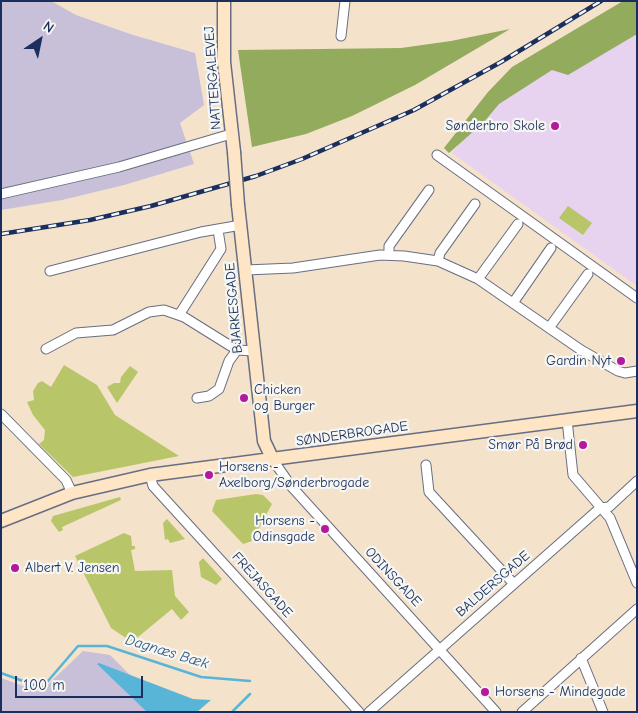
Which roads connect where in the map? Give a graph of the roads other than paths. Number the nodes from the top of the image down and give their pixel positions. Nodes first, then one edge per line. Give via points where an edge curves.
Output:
1 (224, 1) edge
2 (345, 1) edge
3 (341, 36) dead end
4 (231, 134) junction
5 (234, 152) joint
6 (437, 155) dead end
7 (430, 190) dead end
8 (1, 194) edge
9 (475, 204) dead end
10 (518, 224) dead end
11 (241, 226) junction
12 (218, 230) junction
13 (551, 248) dead end
14 (389, 255) junction
15 (438, 262) junction
16 (246, 270) junction
17 (50, 271) dead end
18 (588, 274) dead end
19 (478, 279) junction
20 (637, 298) edge
21 (513, 303) junction
22 (179, 315) junction
23 (549, 328) junction
24 (46, 349) dead end
25 (237, 350) junction
26 (253, 351) junction
27 (637, 371) edge
28 (197, 398) dead end
29 (637, 411) edge
30 (1, 414) edge
31 (567, 420) junction
32 (273, 460) junction
33 (426, 465) dead end
34 (150, 475) junction
35 (637, 481) edge
36 (72, 493) junction
37 (600, 508) junction
38 (1, 521) edge
39 (637, 583) edge
40 (514, 584) junction
41 (637, 609) edge
42 (440, 649) junction
43 (581, 658) junction
44 (359, 712) edge
45 (369, 712) edge
46 (496, 712) edge
47 (522, 712) edge
48 (603, 712) edge

1 - 4 street, NATTERGALEVEJ via 224,62
2 - 3 street
4 - 5 street, NATTERGALEVEJ
4 - 8 street via 119,167
5 - 11 street, BJARKESGADE, bridge
6 - 20 street
7 - 14 street via 389,246
9 - 15 street via 440,253
10 - 19 street
11 - 12 street
11 - 16 street, BJARKESGADE
12 - 17 street
12 - 22 street via 221,249
13 - 21 street
14 - 15 street
14 - 16 street via 293,268
15 - 19 street
16 - 26 street, BJARKESGADE
18 - 23 street
19 - 21 street
21 - 23 street
22 - 24 street via 164,310 149,312 113,330 76,333
22 - 25 street
23 - 27 street via 622,373
25 - 26 street
25 - 28 street via 218,389 209,396
26 - 32 street, BJARKESGADE via 264,441
29 - 31 street, SØNDERBROGADE
30 - 36 street via 66,480
31 - 32 street, SØNDERBROGADE
31 - 37 street via 574,475
32 - 34 street, SØNDERBROGADE
32 - 42 street, ODINSGADE via 290,486
33 - 40 street via 429,492
34 - 36 street, SØNDERBROGADE
34 - 44 street, FREJASGADE via 153,486
35 - 37 street, BALDERSGADE via 609,507
36 - 38 street, SØNDERBROGADE
37 - 39 street via 610,518
37 - 40 street, BALDERSGADE
40 - 42 street, BALDERSGADE
41 - 43 street
42 - 45 street, BALDERSGADE
42 - 46 street, ODINSGADE
43 - 47 street
43 - 48 street

